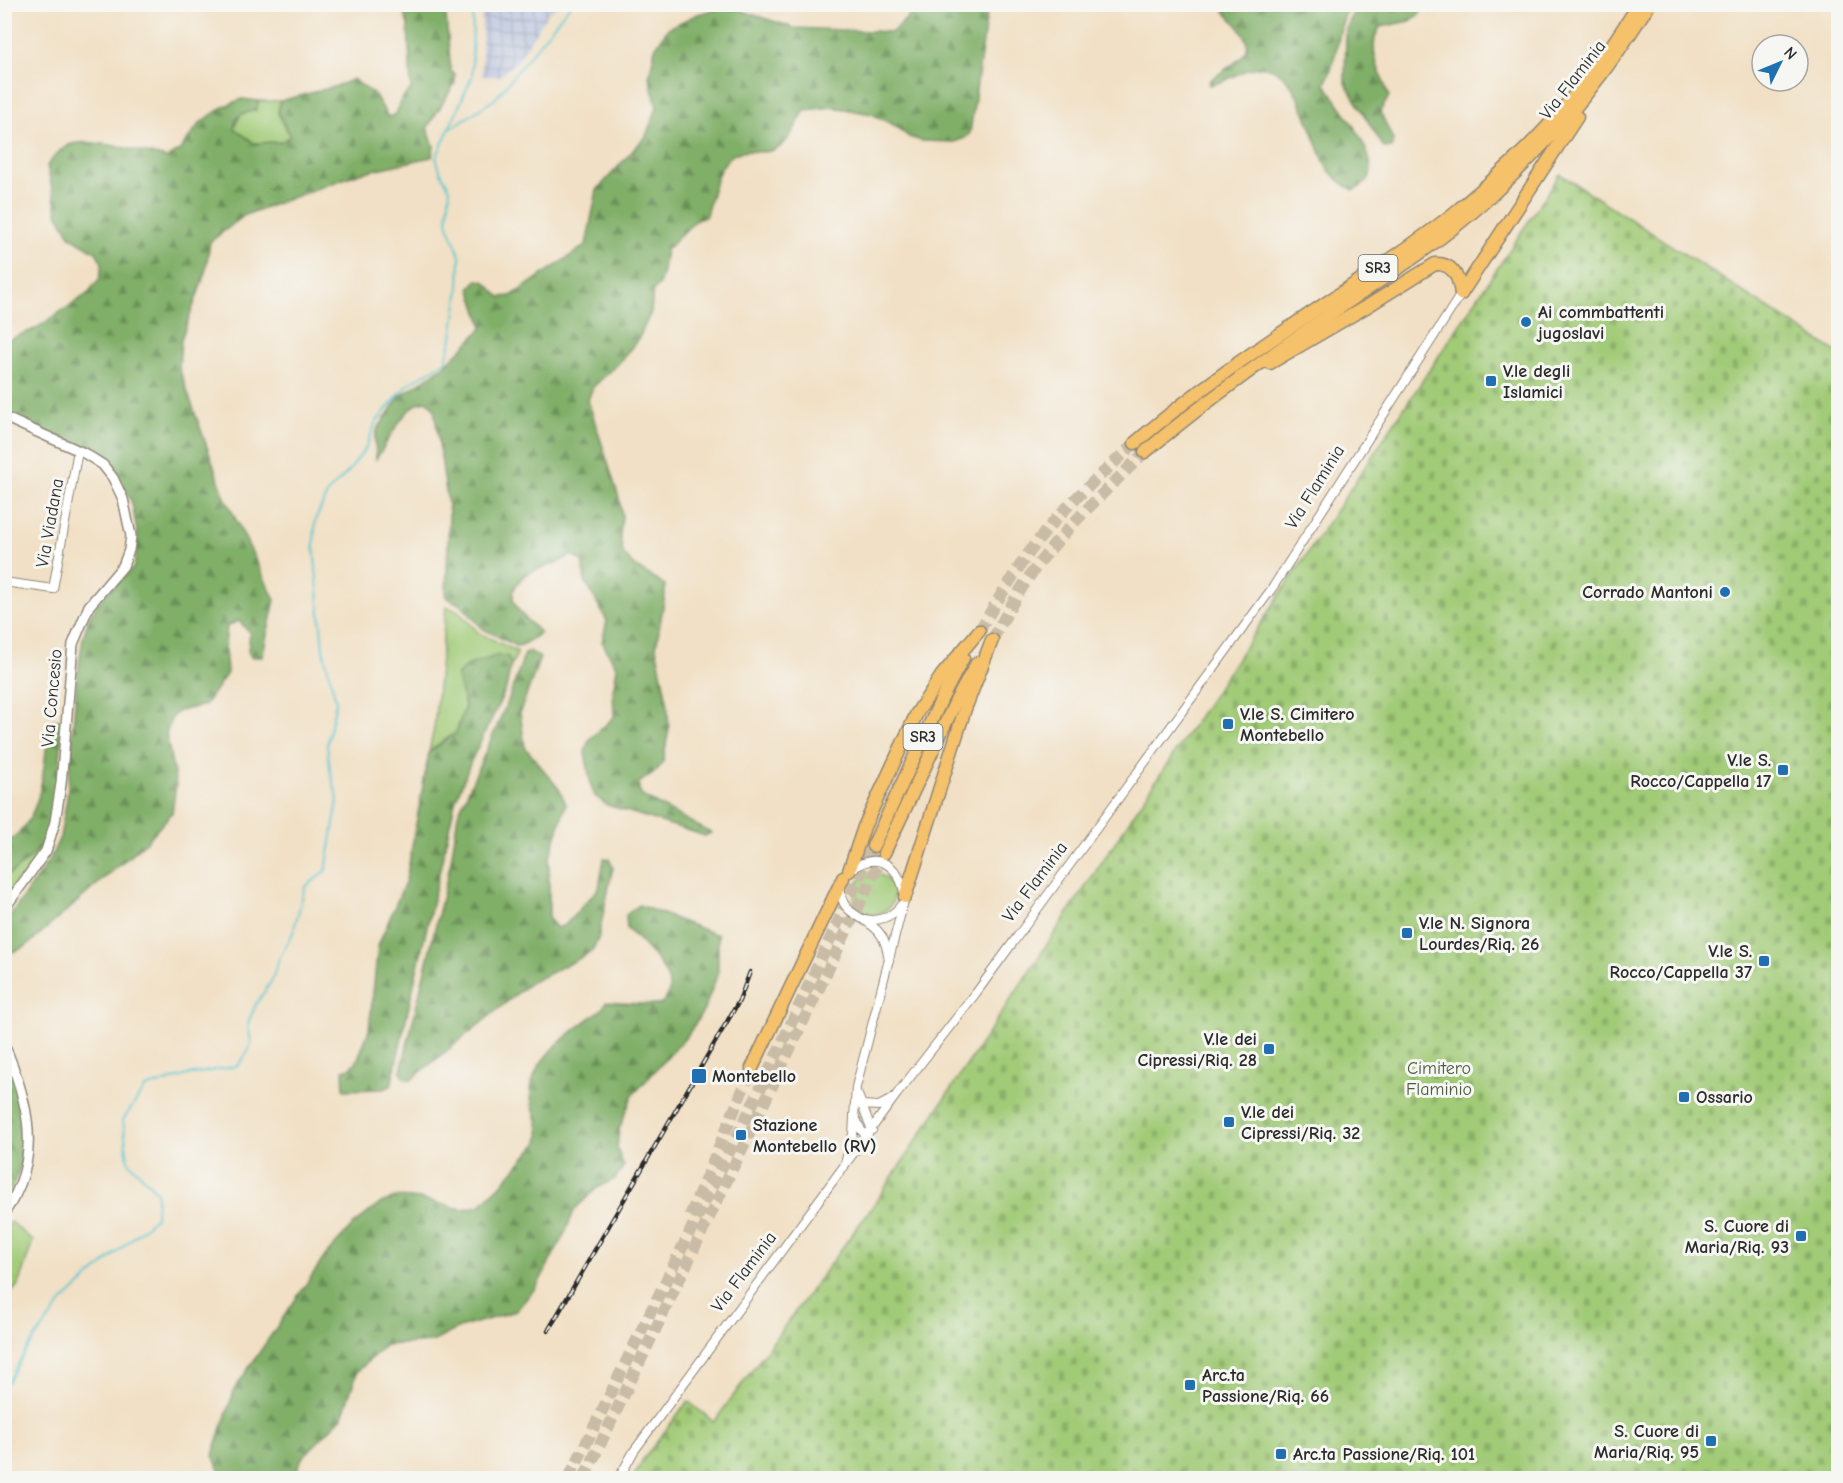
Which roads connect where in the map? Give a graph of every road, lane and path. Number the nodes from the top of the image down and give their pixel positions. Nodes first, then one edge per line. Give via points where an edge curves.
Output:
1 (1639, 4) edge
2 (1649, 4) edge
3 (1596, 84) junction
4 (1461, 294) junction
5 (1249, 370) junction
6 (4, 417) edge
7 (78, 450) junction
8 (4, 582) edge
9 (873, 846) tunnel mouth
10 (884, 854) tunnel mouth
11 (846, 875) junction
12 (905, 897) junction
13 (4, 909) edge
14 (860, 918) junction
15 (890, 960) junction
16 (4, 1044) edge
17 (752, 1068) tunnel mouth
18 (856, 1087) junction
19 (897, 1094) junction
20 (861, 1105) junction
21 (854, 1114) junction
22 (869, 1134) junction
23 (844, 1168) junction
24 (4, 1213) edge
25 (619, 1479) edge

1 - 5 highway, Via Flaminia / SR3 via 1567,105 1470,200 1413,244 1184,402 1140,448
2 - 3 highway, Via Flaminia / SR3
3 - 4 highway
3 - 5 highway, Via Flaminia / SR3 via 1548,141 1483,204 1424,250
4 - 5 highway via 1460,280 1452,268 1435,264 1276,361
4 - 19 street, Via Flaminia via 1273,588 976,993
6 - 7 street, Via Concesio
7 - 8 street, Via Viadana via 53,589
7 - 13 street, Via Concesio via 103,465 116,484 128,514 129,550 119,573 87,609 73,644 55,822 46,851
9 - 11 highway, SR3 via 942,698 979,631 917,713
10 - 12 highway, SR3 via 954,703 992,640 962,717
11 - 12 street via 866,861 884,862 899,877
11 - 14 street via 843,900 851,913
11 - 17 highway
12 - 14 street via 888,916 875,920
12 - 15 street
14 - 15 street via 882,936
15 - 18 street
16 - 24 street via 22,1088 29,1135 20,1185
18 - 20 street
18 - 21 street
19 - 20 street via 879,1106
19 - 22 street, Via Flaminia
20 - 22 street
21 - 22 street via 861,1130
21 - 23 street
22 - 23 street, Via Flaminia
23 - 25 street, Via Flaminia via 634,1451

